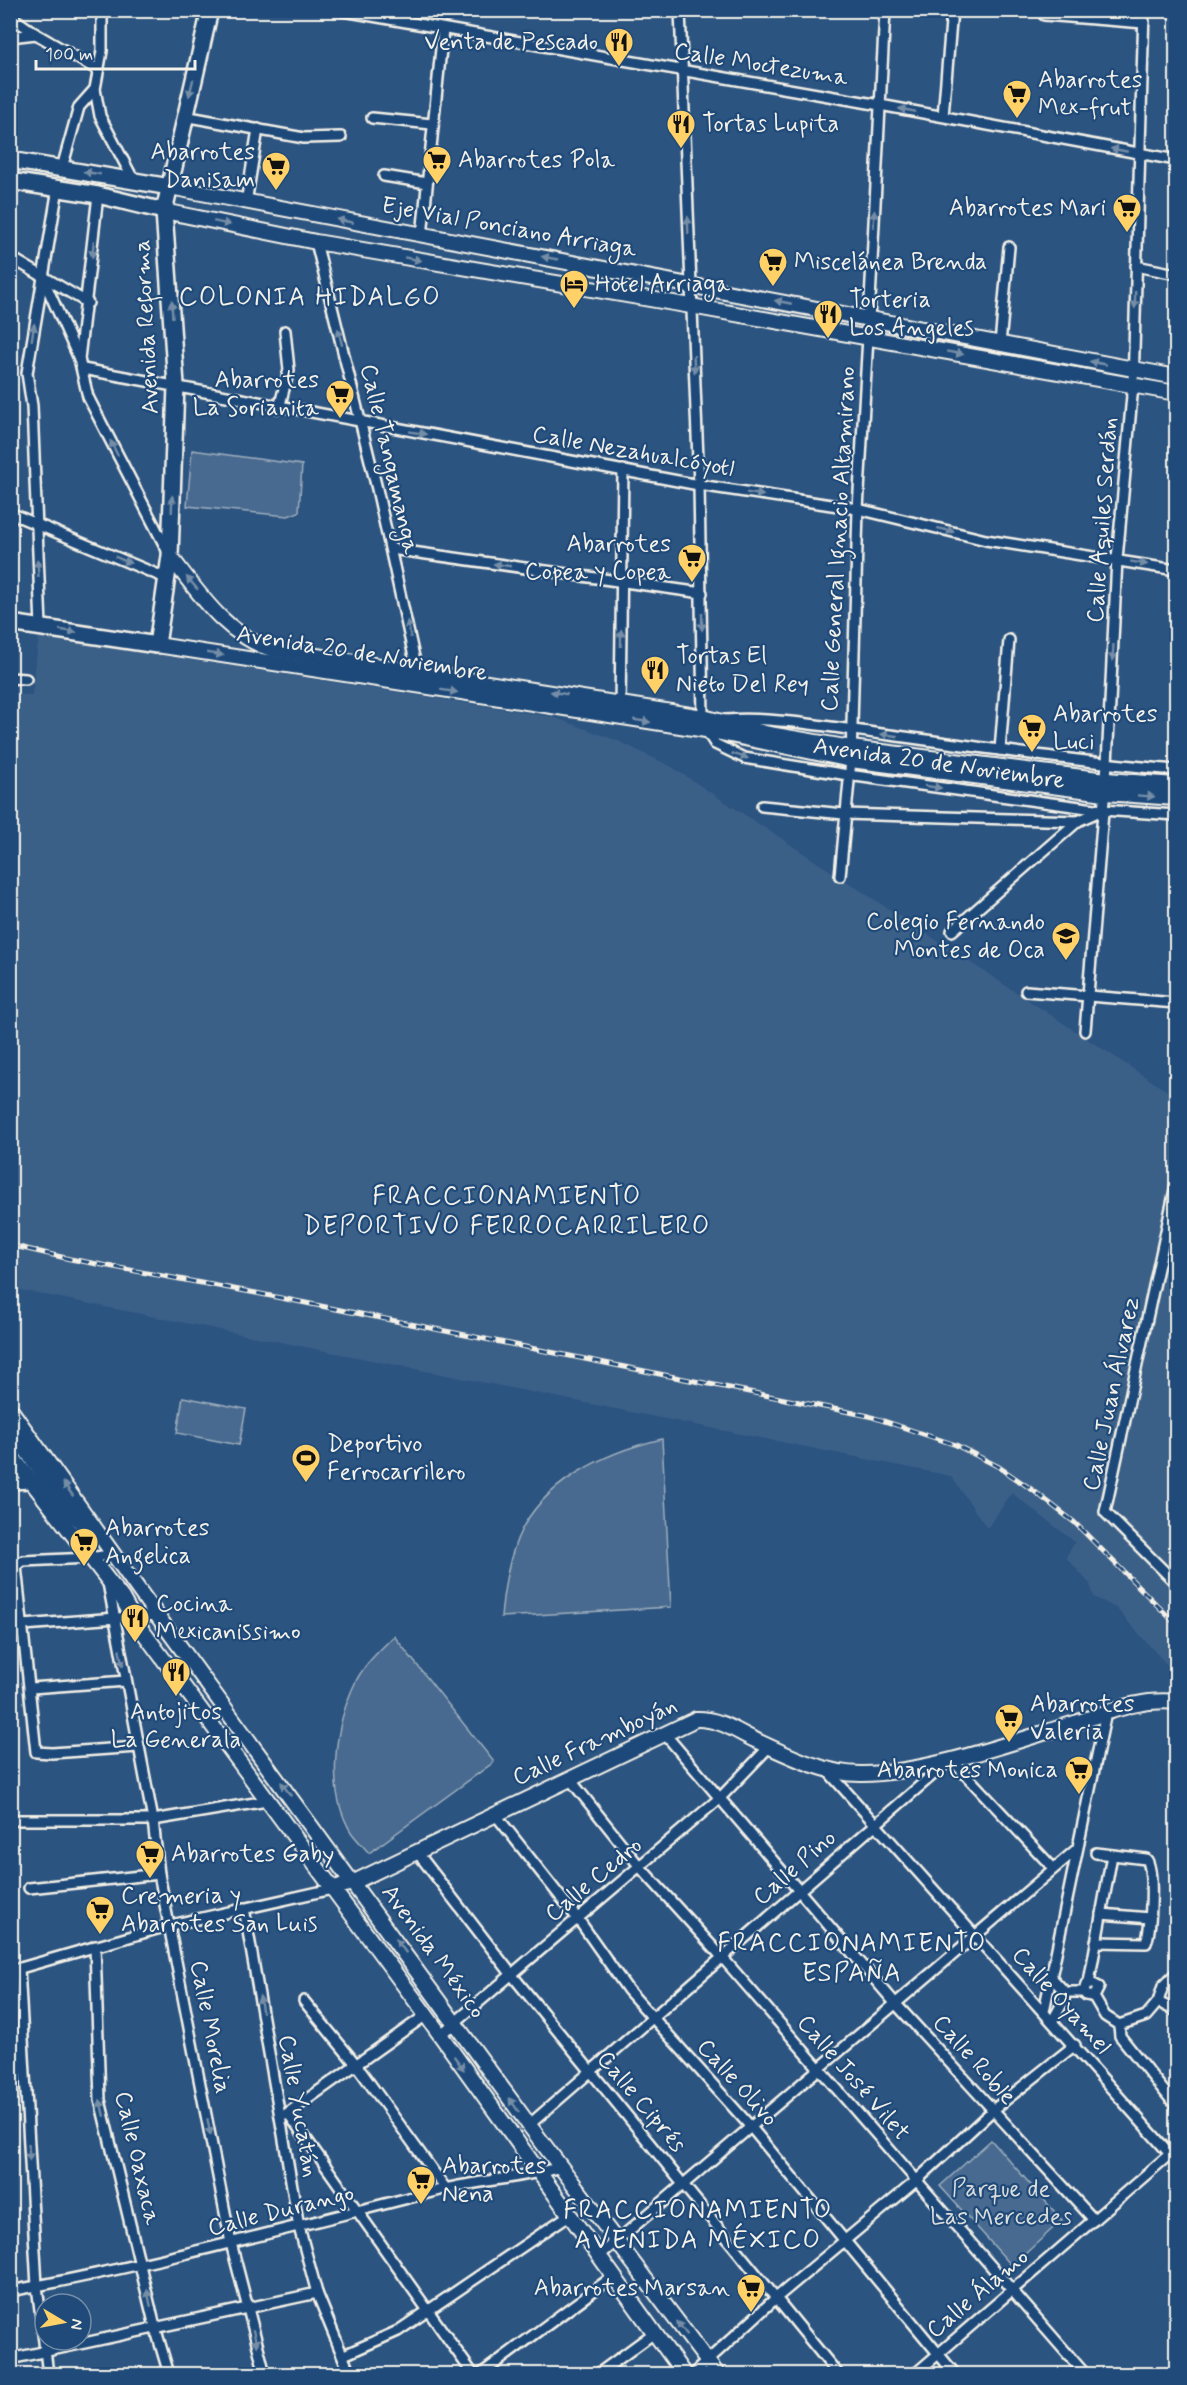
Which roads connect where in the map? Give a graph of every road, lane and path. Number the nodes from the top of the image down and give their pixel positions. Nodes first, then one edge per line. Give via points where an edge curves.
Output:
1 (102, 10) edge
2 (210, 10) edge
3 (338, 10) edge
4 (680, 10) edge
5 (885, 10) edge
6 (952, 10) edge
7 (1144, 10) edge
8 (1044, 15) dead end
9 (10, 16) edge
10 (1144, 23) junction
11 (443, 29) junction
12 (36, 34) junction
13 (10, 37) edge
14 (98, 70) junction
15 (683, 72) junction
16 (94, 89) junction
17 (880, 105) junction
18 (184, 116) junction
19 (943, 116) junction
20 (372, 118) dead end
21 (432, 124) junction
22 (258, 129) junction
23 (341, 137) dead end
24 (1139, 154) junction
25 (10, 160) edge
26 (1176, 160) edge
27 (62, 168) junction
28 (384, 176) dead end
29 (133, 179) junction
30 (10, 181) edge
31 (427, 183) junction
32 (170, 187) junction
33 (58, 188) junction
34 (98, 195) junction
35 (246, 203) junction
36 (164, 211) junction
37 (422, 236) junction
38 (316, 242) junction
39 (1009, 247) dead end
40 (10, 257) edge
41 (1136, 266) junction
42 (1176, 274) edge
43 (42, 276) junction
44 (690, 283) junction
45 (88, 303) junction
46 (691, 306) junction
47 (869, 320) junction
48 (285, 331) dead end
49 (868, 337) junction
50 (1000, 344) junction
51 (79, 359) junction
52 (83, 369) junction
53 (1133, 369) junction
54 (1176, 377) edge
55 (176, 385) junction
56 (1133, 385) junction
57 (1176, 393) edge
58 (279, 408) junction
59 (361, 423) junction
60 (623, 470) junction
61 (699, 485) junction
62 (858, 509) junction
63 (10, 513) edge
64 (36, 523) junction
65 (391, 549) junction
66 (170, 556) junction
67 (1118, 559) junction
68 (1176, 570) edge
69 (168, 579) junction
70 (622, 582) junction
71 (702, 593) junction
72 (10, 623) edge
73 (41, 627) junction
74 (1009, 640) dead end
75 (157, 645) junction
76 (418, 672) junction
77 (10, 678) edge
78 (26, 679) dead end
79 (421, 686) junction
80 (620, 703) junction
81 (620, 717) junction
82 (720, 720) junction
83 (704, 723) junction
84 (850, 730) junction
85 (1000, 750) junction
86 (851, 754) junction
87 (1107, 764) junction
88 (1176, 770) edge
89 (848, 775) junction
90 (1176, 785) edge
91 (1106, 786) junction
92 (1176, 798) edge
93 (762, 807) dead end
94 (1102, 810) junction
95 (844, 814) junction
96 (1176, 815) edge
97 (1078, 820) junction
98 (840, 876) dead end
99 (952, 931) dead end
100 (1026, 991) dead end
101 (1088, 997) junction
102 (1176, 1004) edge
103 (1085, 1031) dead end
104 (1176, 1185) edge
105 (10, 1409) edge
106 (10, 1426) edge
107 (10, 1454) edge
108 (32, 1483) junction
109 (10, 1484) edge
110 (77, 1520) junction
111 (115, 1554) junction
112 (90, 1558) junction
113 (107, 1579) junction
114 (1176, 1583) edge
115 (158, 1615) junction
116 (133, 1618) junction
117 (113, 1620) junction
118 (23, 1625) junction
119 (126, 1681) junction
120 (30, 1688) junction
121 (1176, 1702) edge
122 (223, 1703) junction
123 (206, 1713) junction
124 (1106, 1713) junction
125 (664, 1733) junction
126 (769, 1746) junction
127 (138, 1747) junction
128 (951, 1759) junction
129 (824, 1768) junction
130 (569, 1778) junction
131 (721, 1797) junction
132 (267, 1801) junction
133 (495, 1814) junction
134 (10, 1820) edge
135 (153, 1820) junction
136 (874, 1825) junction
137 (1077, 1849) junction
138 (417, 1852) junction
139 (1096, 1853) dead end
140 (1112, 1855) junction
141 (639, 1867) junction
142 (1053, 1868) junction
143 (159, 1874) junction
144 (354, 1882) junction
145 (29, 1888) dead end
146 (332, 1889) junction
147 (798, 1891) junction
148 (244, 1908) junction
149 (1101, 1914) junction
150 (1150, 1918) junction
151 (578, 1919) junction
152 (171, 1925) junction
153 (975, 1933) junction
154 (1096, 1942) junction
155 (95, 1946) junction
156 (722, 1957) junction
157 (15, 1969) edge
158 (1176, 1973) edge
159 (512, 1976) junction
160 (1051, 1977) junction
161 (1089, 1982) junction
162 (1065, 1992) junction
163 (1084, 1992) junction
164 (1094, 1997) junction
165 (303, 2001) dead end
166 (1158, 2002) junction
167 (895, 2003) junction
168 (1044, 2011) junction
169 (1176, 2011) edge
170 (426, 2015) junction
171 (652, 2018) junction
172 (1053, 2020) junction
173 (457, 2023) junction
174 (1119, 2025) junction
175 (439, 2036) junction
176 (1075, 2045) junction
177 (355, 2063) junction
178 (819, 2067) junction
179 (591, 2072) junction
180 (1176, 2106) edge
181 (993, 2110) junction
182 (285, 2116) junction
183 (529, 2125) junction
184 (750, 2126) junction
185 (1173, 2153) edge
186 (561, 2167) junction
187 (539, 2173) junction
188 (916, 2181) junction
189 (684, 2185) junction
190 (446, 2189) junction
191 (359, 2213) junction
192 (569, 2215) junction
193 (1094, 2220) junction
194 (299, 2227) junction
195 (845, 2241) junction
196 (617, 2242) junction
197 (231, 2243) junction
198 (598, 2257) junction
199 (142, 2264) junction
200 (612, 2277) junction
201 (37, 2286) junction
202 (10, 2291) edge
203 (38, 2292) edge
204 (1013, 2292) junction
205 (317, 2293) junction
206 (776, 2298) junction
207 (246, 2306) junction
208 (428, 2310) junction
209 (155, 2327) junction
210 (654, 2333) junction
211 (93, 2341) edge
212 (41, 2352) edge
213 (45, 2352) edge
214 (938, 2353) junction
215 (344, 2355) junction
216 (10, 2359) edge
217 (707, 2360) junction
218 (48, 2374) edge
219 (169, 2374) edge
220 (265, 2374) edge
221 (350, 2374) edge
222 (472, 2374) edge
223 (481, 2374) edge
224 (598, 2374) edge
225 (684, 2374) edge
226 (693, 2374) edge
227 (717, 2374) edge
228 (838, 2374) edge
229 (915, 2374) edge
230 (955, 2374) edge
231 (1085, 2374) edge

1 - 14 street
2 -> 18 main road, Avenida Reforma
3 - 11 street, Calle Moctezuma
4 - 15 street
5 - 17 street
6 - 19 street
7 - 10 street, Calle Aquiles Serdán
8 - 10 street
9 - 12 street
10 - 24 street, Calle Aquiles Serdán
11 - 15 street, Calle Moctezuma
11 - 21 street
12 - 13 street
12 - 14 street
14 - 16 street
15 - 17 street, Calle Moctezuma
44 -> 15 street
16 - 27 street via 79,108
16 - 29 street via 100,116
19 -> 17 street, Calle Moctezuma
47 -> 17 street
18 - 22 street
18 - 32 main road, Avenida Reforma
24 -> 19 street, Calle Moctezuma
20 - 21 street
21 - 31 street
22 - 23 street via 304,138
22 - 35 street
24 - 26 street, Calle Moctezuma
24 - 41 street, Calle Aquiles Serdán
25 - 27 main road, Eje Vial Ponciano Arriaga
29 -> 27 main road, Eje Vial Ponciano Arriaga
28 - 31 street
29 - 32 main road, Eje Vial Ponciano Arriaga
30 - 33 main road, Eje Vial Ponciano Arriaga
31 - 37 street
32 - 35 main road, Eje Vial Ponciano Arriaga
32 - 36 main road, Avenida Reforma
33 - 34 main road, Eje Vial Ponciano Arriaga
33 - 43 street
34 - 36 main road, Eje Vial Ponciano Arriaga
34 -> 45 street
37 -> 35 main road, Eje Vial Ponciano Arriaga
36 -> 38 main road, Eje Vial Ponciano Arriaga
55 -> 36 main road, Avenida Reforma
44 -> 37 main road, Eje Vial Ponciano Arriaga
38 -> 46 main road, Eje Vial Ponciano Arriaga
59 -> 38 street, Calle Tangamanga
39 - 50 street
40 - 43 street
41 - 42 street
41 -> 53 street, Calle Aquiles Serdán
43 - 45 street
43 - 51 street
64 -> 43 street via 32,406 27,373
44 - 46 street
47 -> 44 main road, Eje Vial Ponciano Arriaga
45 - 51 street
46 - 49 main road, Eje Vial Ponciano Arriaga
46 -> 61 street
47 - 50 main road, Eje Vial Ponciano Arriaga
48 - 58 street via 289,370
49 -> 56 main road, Eje Vial Ponciano Arriaga
49 - 62 street, Calle General Ignacio Altamirano
53 -> 50 main road, Eje Vial Ponciano Arriaga
51 - 52 street
52 - 55 street, Calle Nezahualcóyotl
66 -> 52 street via 87,397
53 - 54 main road, Eje Vial Ponciano Arriaga
53 - 56 street, Calle Aquiles Serdán
55 - 58 street, Calle Nezahualcóyotl
66 -> 55 main road, Avenida Reforma
56 - 57 main road, Eje Vial Ponciano Arriaga
56 - 67 street, Calle Aquiles Serdán
58 - 59 street, Calle Nezahualcóyotl
59 -> 60 street, Calle Nezahualcóyotl
59 - 65 street, Calle Tangamanga
60 - 61 street, Calle Nezahualcóyotl
60 - 70 street
61 -> 62 street, Calle Nezahualcóyotl
61 - 71 street
62 -> 67 street, Calle Nezahualcóyotl via 986,540
62 - 84 street, Calle General Ignacio Altamirano
63 - 64 street
64 -> 69 street
73 -> 64 street
70 -> 65 street
76 -> 65 street, Calle Tangamanga
66 - 69 main road, Avenida Reforma
76 -> 66 main road, Avenida 20 de Noviembre via 272,649 244,638 224,622
67 -> 68 street, Calle Nezahualcóyotl
67 -> 87 street, Calle Aquiles Serdán
69 - 75 main road, Avenida Reforma
70 - 71 street
80 -> 70 street
71 -> 83 street
72 - 73 main road, Avenida 20 de Noviembre
73 -> 75 main road, Avenida 20 de Noviembre
74 - 85 street
75 -> 79 main road, Avenida 20 de Noviembre
76 - 79 street, Calle Tangamanga
80 -> 76 main road, Avenida 20 de Noviembre
77 - 78 street
79 -> 81 main road, Avenida 20 de Noviembre
80 - 81 street
80 - 83 main road, Avenida 20 de Noviembre
81 -> 83 main road, Avenida 20 de Noviembre
82 - 83 main road, Avenida 20 de Noviembre
82 - 84 street, Avenida 20 de Noviembre
82 - 86 main road, Avenida 20 de Noviembre
83 - 86 main road, Avenida 20 de Noviembre
83 -> 89 street, Avenida 20 de Noviembre via 715,744 744,758
85 -> 84 street, Avenida 20 de Noviembre
84 - 86 street, Calle General Ignacio Altamirano
85 - 87 street, Avenida 20 de Noviembre
86 - 89 street, Calle General Ignacio Altamirano
86 - 91 main road, Avenida 20 de Noviembre
87 - 88 street, Avenida 20 de Noviembre
87 - 91 street, Calle Aquiles Serdán
89 -> 94 street, Avenida 20 de Noviembre
89 - 95 street, Calle General Ignacio Altamirano
90 - 91 main road, Avenida 20 de Noviembre
91 -> 92 main road, Avenida 20 de Noviembre
91 - 94 street, Calle Aquiles Serdán
93 - 95 street
94 - 96 street, Avenida 20 de Noviembre
94 - 97 street
94 - 101 street, Calle Aquiles Serdán
95 - 97 street
95 - 98 street, Calle General Ignacio Altamirano
97 - 99 street
100 - 101 street
101 - 102 street
101 - 103 street, Calle Aquiles Serdán
104 - 114 street, Calle Juan Álvarez via 1106,1512
111 -> 105 main road, Avenida México
106 - 110 main road, Avenida México
107 - 108 main road, Avenida México
108 - 109 street
108 - 112 main road, Avenida México
110 - 111 main road, Avenida México
110 - 112 main road, Avenida México
111 - 112 street
111 - 115 main road, Avenida México
112 - 113 main road, Avenida México
112 - 118 street via 23,1562 16,1566
113 - 116 main road, Avenida México
113 - 117 street, Calle Morelia
115 - 116 street
115 - 122 main road, Avenida México
116 - 117 street
116 - 123 main road, Avenida México
117 - 118 street
117 -> 119 street, Calle Morelia
118 - 120 street
119 - 120 street
119 - 127 street, Calle Morelia
120 - 127 street via 36,1752
121 - 124 main road, Calle Framboyán via 1146,1701
122 - 123 main road via 213,1713
144 -> 122 main road, Avenida México
123 - 132 main road, Avenida México
124 - 128 main road, Calle Framboyán
124 - 137 street
125 - 126 main road, Calle Framboyán via 696,1719 706,1719
125 - 130 main road, Calle Framboyán
125 - 131 street, Calle Roble
126 - 129 main road, Calle Framboyán
126 - 131 street, Calle Cedro
127 - 135 street, Calle Morelia
128 - 129 main road, Calle Framboyán via 864,1774 843,1774
128 - 136 street, Calle Pino
128 - 142 street
129 - 136 street, Calle Oyamel
130 - 133 main road, Calle Framboyán
130 - 141 street, Calle José Vilet
131 - 141 street, Calle Cedro
131 - 147 street, Calle Roble
132 - 135 street
132 - 146 main road, Avenida México
133 - 138 main road, Calle Framboyán
133 - 151 street, Calle Olivo
134 - 135 street
135 - 143 street, Calle Morelia
136 - 147 street, Calle Pino
136 - 153 street, Calle Oyamel
137 - 142 street
137 - 160 street
138 - 144 main road, Calle Framboyán
138 - 159 street, Calle Ciprés
139 - 140 street
140 - 149 street
140 - 150 street via 1150,1862
141 - 151 street, Calle Cedro
141 - 156 street, Calle José Vilet
142 - 153 street
143 - 145 street
143 - 152 street, Calle Morelia
144 - 146 main road, Calle Framboyán
173 -> 144 main road, Avenida México
146 - 148 street
146 - 170 main road, Avenida México
147 - 156 street, Calle Pino
147 - 167 street, Calle Roble
148 - 152 street
182 -> 148 street, Calle Yucatán
149 - 150 street
149 - 154 street
150 - 154 street via 1146,1943
151 - 159 street, Calle Cedro
151 - 171 street, Calle Olivo
152 - 155 street
152 -> 197 street, Calle Morelia
153 - 167 street
153 - 168 street, Calle Oyamel
154 - 161 street
155 - 157 street
199 -> 155 street, Calle Oaxaca via 100,2100
156 - 171 street, Calle Pino
156 - 178 street, Calle José Vilet
157 -> 201 street
158 - 166 street via 1163,1986
159 - 173 street, Calle Cedro
159 - 179 street, Calle Ciprés
160 - 162 street
160 - 168 street
161 - 163 street
161 - 164 street via 1099,1987
162 - 163 street
162 - 172 street
163 - 164 street
164 - 174 street via 1105,2016
165 - 177 street
166 - 169 street
166 - 174 street via 1146,2016
167 - 178 street
167 - 181 street, Calle Roble
168 - 172 street, Calle Oyamel
170 - 175 main road, Avenida México
170 - 177 street
171 - 179 street, Calle Pino
171 - 184 street, Calle Olivo
172 - 176 street, Calle Oyamel
173 - 175 street, Calle Cedro
183 -> 173 main road, Avenida México
174 - 180 street via 1120,2036
175 -> 187 main road, Avenida México
176 - 181 street
176 - 185 street, Calle Oyamel
177 - 182 street
177 - 190 street
178 - 184 street
178 - 188 street, Calle José Vilet
179 - 183 street, Calle Pino
179 - 189 street, Calle Ciprés
181 - 188 street
181 - 193 street, Calle Roble
182 - 191 street
182 - 194 street, Calle Yucatán
183 - 186 main road, Avenida México
184 - 189 street
184 - 195 street, Calle Olivo
185 - 193 street, Calle Álamo
186 - 187 street, Calle Durango
186 - 196 main road, Avenida México
187 - 190 street, Calle Durango
187 - 192 main road, Avenida México
188 - 195 street
188 - 204 street, Calle José Vilet
189 - 196 street
189 - 206 street, Calle Ciprés
190 - 191 street, Calle Durango
191 - 194 street, Calle Durango
191 - 208 street
192 - 198 main road, Avenida México
192 - 208 street
193 - 204 street, Calle Álamo
194 - 197 street, Calle Durango
194 - 205 street, Calle Yucatán
195 - 206 street
195 - 214 street, Calle Olivo
196 - 198 street
217 -> 196 main road, Avenida México
197 - 199 street, Calle Durango
197 - 207 street, Calle Morelia
198 - 200 main road, Avenida México
199 - 201 street, Calle Durango
209 -> 199 street, Calle Oaxaca
200 - 210 main road, Avenida México
200 - 223 street
201 - 202 street, Calle Durango
201 - 203 street
204 - 214 street, Calle Álamo
204 - 231 street, Calle José Vilet
205 - 207 street
205 - 215 street, Calle Yucatán
206 - 217 street
206 - 228 street, Calle Ciprés
207 - 209 street
207 -> 220 street, Calle Morelia
208 - 215 street via 398,2331
208 - 222 street
209 - 211 street
209 - 219 street, Calle Oaxaca
210 - 224 street
210 - 225 main road, Avenida México
212 - 216 street
213 - 218 street
214 - 229 street, Calle Álamo
214 - 230 street, Calle Olivo
215 - 221 street, Calle Yucatán
217 - 226 street
217 - 227 main road, Avenida México

